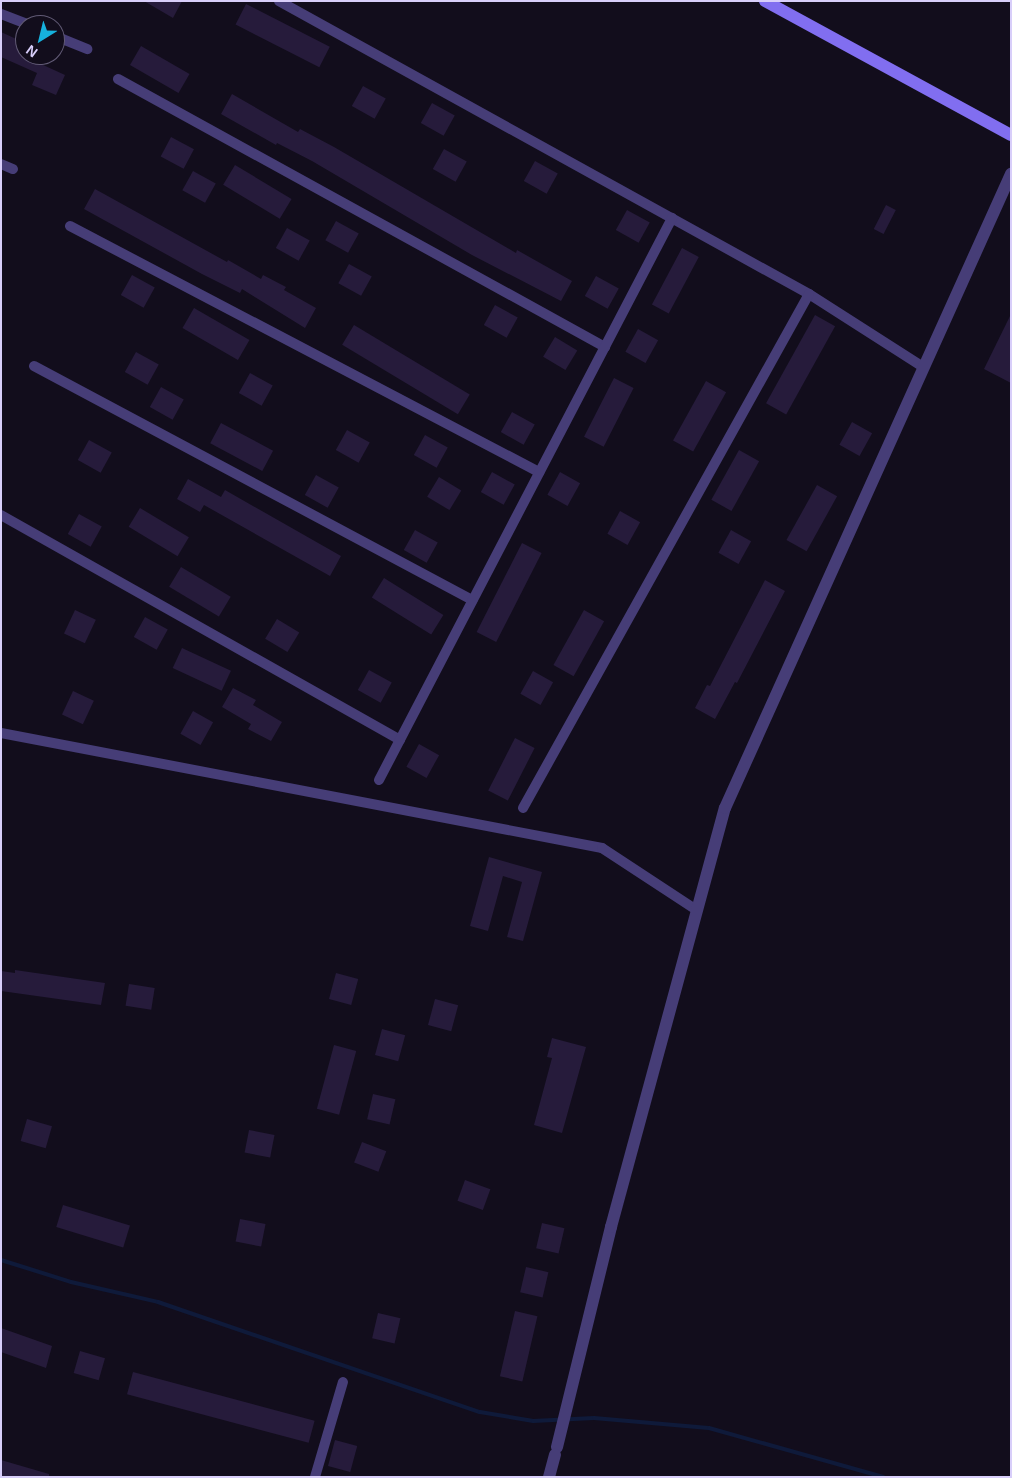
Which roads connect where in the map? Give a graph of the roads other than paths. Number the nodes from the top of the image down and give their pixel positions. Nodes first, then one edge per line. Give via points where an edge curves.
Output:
1 (279, 1) edge
2 (765, 1) edge
3 (1, 14) edge
4 (15, 20) edge
5 (65, 40) edge
6 (87, 49) dead end
7 (118, 80) dead end
8 (1011, 135) edge
9 (1, 164) edge
10 (13, 169) dead end
11 (1011, 174) edge
12 (672, 218) junction
13 (70, 226) dead end
14 (809, 294) junction
15 (605, 347) junction
16 (34, 366) dead end
17 (923, 366) junction
18 (539, 472) junction
19 (1, 515) edge
20 (472, 600) junction
21 (1, 733) edge
22 (400, 740) junction
23 (379, 780) dead end
24 (523, 808) dead end
25 (695, 910) junction
26 (343, 1382) dead end
27 (315, 1477) edge
28 (549, 1477) edge

1 - 12 street
2 - 8 main road
3 - 4 street
5 - 6 street
7 - 15 street
9 - 10 street
11 - 17 street
12 - 14 street
12 - 15 street
13 - 18 street
14 - 17 street
14 - 24 street
15 - 18 street
16 - 20 street
17 - 25 street via 725,808
18 - 20 street
19 - 22 street
20 - 22 street
21 - 25 street via 602,848
22 - 23 street
25 - 28 street
26 - 27 street

